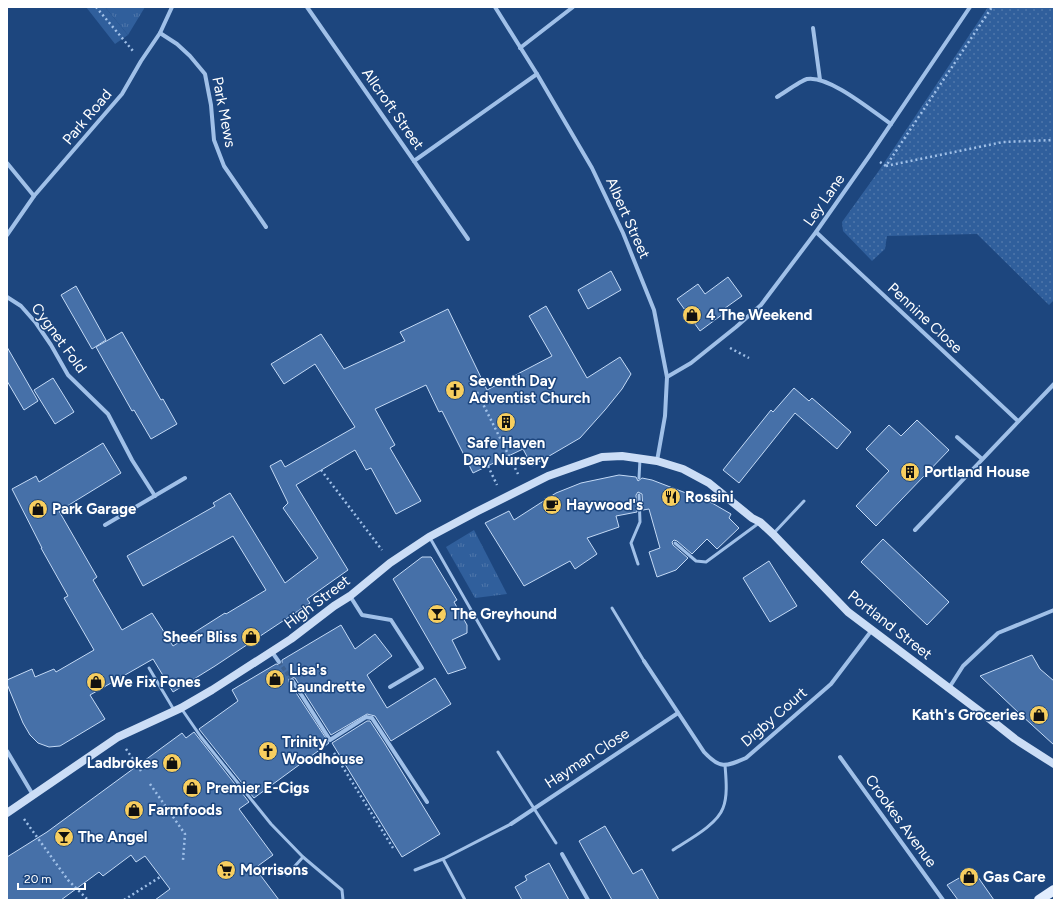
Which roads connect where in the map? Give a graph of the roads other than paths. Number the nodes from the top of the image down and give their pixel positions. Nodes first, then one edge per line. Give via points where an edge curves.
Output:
1 (172, 7) edge
2 (307, 7) edge
3 (495, 7) edge
4 (573, 7) edge
5 (970, 7) edge
6 (813, 28) dead end
7 (160, 33) junction
8 (520, 48) junction
9 (537, 74) junction
10 (820, 80) junction
11 (777, 97) dead end
12 (891, 124) junction
13 (414, 161) junction
14 (7, 163) edge
15 (34, 196) junction
16 (266, 227) dead end
17 (816, 232) junction
18 (7, 235) edge
19 (468, 239) dead end
20 (7, 296) edge
21 (667, 377) junction
22 (1054, 384) edge
23 (1018, 421) junction
24 (957, 437) dead end
25 (640, 459) junction
26 (982, 459) junction
27 (657, 461) junction
28 (185, 478) dead end
29 (639, 478) dead end
30 (639, 495) dead end
31 (155, 496) junction
32 (804, 501) dead end
33 (760, 522) junction
34 (105, 525) dead end
35 (915, 530) dead end
36 (774, 534) junction
37 (429, 537) junction
38 (675, 543) dead end
39 (638, 564) dead end
40 (350, 596) junction
41 (612, 608) dead end
42 (1054, 610) edge
43 (872, 629) junction
44 (272, 652) junction
45 (499, 659) dead end
46 (644, 661) joint
47 (279, 662) tunnel mouth
48 (149, 668) dead end
49 (292, 680) tunnel mouth
50 (390, 686) dead end
51 (948, 688) junction
52 (178, 710) junction
53 (678, 713) junction
54 (7, 751) edge
55 (498, 752) dead end
56 (840, 757) dead end
57 (725, 764) junction
58 (1054, 764) edge
59 (33, 795) junction
60 (427, 802) dead end
61 (534, 808) junction
62 (7, 813) edge
63 (511, 824) joint
64 (556, 843) dead end
65 (673, 850) dead end
66 (562, 854) dead end
67 (303, 857) junction
68 (443, 859) junction
69 (415, 870) dead end
70 (287, 875) dead end
71 (1054, 890) edge
72 (343, 900) edge
73 (465, 900) edge
74 (588, 900) edge
75 (943, 900) edge
76 (1039, 900) edge

1 - 7 street, Park Road
2 - 13 street, Allcroft Street
3 - 8 street, Albert Street
4 - 8 street
5 - 12 street, Ley Lane
6 - 10 street
7 - 15 street, Park Road via 122,94
7 - 16 street, Park Mews via 177,44 205,74 214,140 224,166
8 - 9 street, Albert Street
9 - 13 street, Allcroft Street
9 - 21 street, Albert Street via 592,168 623,233 654,310
10 - 11 street via 806,80
10 - 12 street via 839,88
12 - 17 street, Ley Lane
13 - 19 street
14 - 15 street
15 - 18 street, Park Road
17 - 21 street, Ley Lane via 761,304 691,363
17 - 23 street, Pennine Close
20 - 31 street, Cygnet Fold via 21,306 36,323 68,375 108,414 132,460
21 - 27 street, Albert Street via 665,416
22 - 23 street
23 - 26 street
24 - 26 street
25 - 27 street, High Street
25 - 29 lane
25 - 37 street, High Street via 622,456 602,457 555,473
26 - 35 street
27 - 33 street, Portland Street via 684,469 709,483
28 - 31 street
30 - 39 lane via 640,522 631,543
31 - 34 street
32 - 36 lane
33 - 36 street, Portland Street
33 - 38 lane via 706,562 696,561
36 - 43 street, Portland Street via 848,612
37 - 40 street, High Street via 390,563
37 - 45 lane
40 - 44 street, High Street
40 - 50 street via 362,615 391,620 422,668
41 - 46 lane
42 - 51 street via 998,633 963,666
43 - 51 street, Portland Street
43 - 57 street, Digby Court via 831,684 746,758
44 - 47 street
44 - 52 street, High Street
46 - 53 street
48 - 52 lane
49 - 60 street via 330,740 366,717 372,718
51 - 58 street, Portland Street via 1014,739
52 - 59 street, High Street via 118,737
52 - 67 lane via 271,824
53 - 57 street via 713,762
53 - 61 street, Hayman Close
54 - 59 street
55 - 61 lane
56 - 75 street, Crookes Avenue
57 - 65 lane via 726,793 724,808 718,818
59 - 62 street, High Street
61 - 63 street, Hayman Close
61 - 64 lane
63 - 68 lane
66 - 74 street
67 - 70 lane
67 - 72 lane via 342,890
68 - 69 lane
68 - 73 lane
71 - 76 main road

